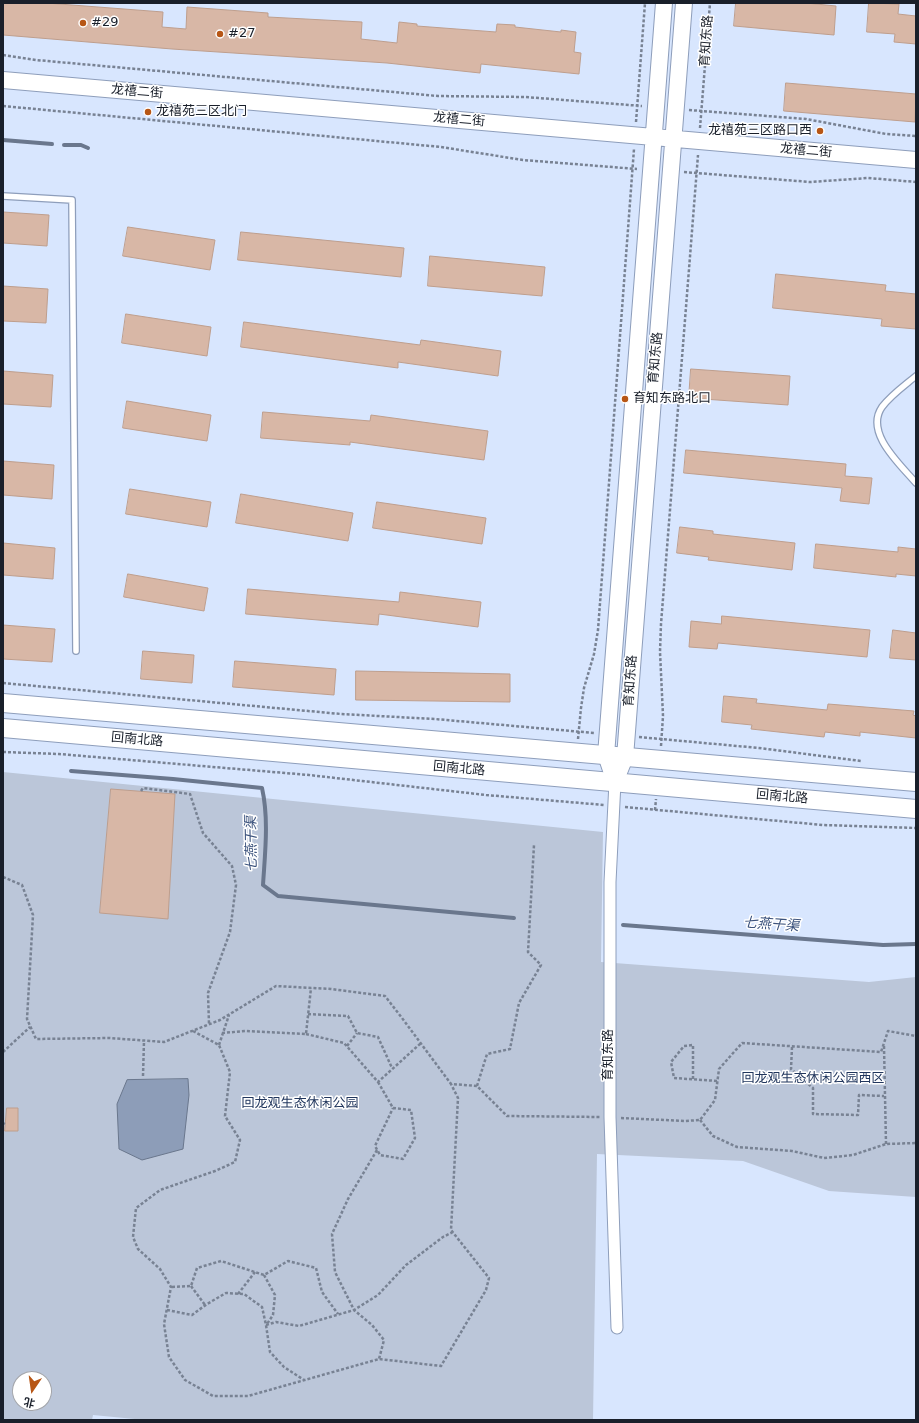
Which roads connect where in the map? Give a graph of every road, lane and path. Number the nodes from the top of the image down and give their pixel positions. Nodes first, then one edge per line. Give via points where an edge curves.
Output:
1 (645, 3) edge
2 (664, 3) edge
3 (684, 3) edge
4 (710, 3) edge
5 (3, 55) edge
6 (3, 80) edge
7 (638, 97) dead end
8 (702, 104) dead end
9 (626, 105) dead end
10 (3, 106) edge
11 (712, 112) dead end
12 (916, 136) edge
13 (653, 137) junction
14 (674, 139) junction
15 (916, 160) edge
16 (621, 167) dead end
17 (706, 174) dead end
18 (632, 176) dead end
19 (696, 180) dead end
20 (916, 182) edge
21 (3, 196) edge
22 (916, 376) edge
23 (916, 483) edge
24 (76, 651) dead end
25 (3, 683) edge
26 (3, 703) edge
27 (581, 708) dead end
28 (663, 716) dead end
29 (3, 728) edge
30 (573, 731) dead end
31 (667, 740) dead end
32 (3, 752) edge
33 (606, 755) junction
34 (625, 757) junction
35 (864, 761) dead end
36 (615, 782) junction
37 (916, 782) edge
38 (141, 791) dead end
39 (567, 802) dead end
40 (916, 809) edge
41 (660, 810) dead end
42 (916, 828) edge
43 (534, 846) dead end
44 (3, 877) edge
45 (311, 988) junction
46 (308, 1014) junction
47 (229, 1015) junction
48 (209, 1024) junction
49 (30, 1027) junction
50 (192, 1031) junction
51 (222, 1033) junction
52 (358, 1033) junction
53 (306, 1034) junction
54 (916, 1036) edge
55 (144, 1040) junction
56 (420, 1043) junction
57 (884, 1043) junction
58 (218, 1045) junction
59 (347, 1046) junction
60 (792, 1047) junction
61 (3, 1052) edge
62 (392, 1069) junction
63 (143, 1076) dead end
64 (693, 1079) junction
65 (718, 1081) junction
66 (378, 1082) junction
67 (451, 1084) junction
68 (477, 1086) junction
69 (884, 1096) junction
70 (393, 1108) junction
71 (610, 1117) junction
72 (700, 1120) junction
73 (916, 1142) edge
74 (886, 1144) junction
75 (377, 1150) junction
76 (453, 1232) junction
77 (255, 1272) junction
78 (264, 1275) junction
79 (190, 1286) junction
80 (172, 1287) junction
81 (238, 1294) junction
82 (205, 1305) junction
83 (167, 1310) junction
84 (354, 1310) junction
85 (338, 1314) junction
86 (266, 1324) junction
87 (617, 1328) dead end
88 (379, 1359) junction
89 (304, 1380) junction

1 - 7 path
2 - 13 main road, 育知东路
3 - 14 main road, 育知东路
4 - 8 path, 育知东路
5 - 9 path via 438,96 525,97
6 - 13 main road, 龙禧二街
10 - 16 path via 434,146 523,160
11 - 12 path via 806,119 886,134
13 - 14 main road, 龙禧二街
13 - 33 main road, 育知东路
14 - 15 main road, 龙禧二街
14 - 34 main road, 育知东路
17 - 20 path via 810,182 868,178
18 - 27 path via 598,630
19 - 28 path, 育知东路 via 661,624
21 - 24 lane via 72,200
22 - 23 lane via 890,398 877,418 879,435 886,447
25 - 30 path via 328,713
26 - 33 main road, 回南北路
29 - 36 main road, 回南北路
31 - 35 path
32 - 39 path via 59,754 310,774
33 - 34 main road, 回南北路
33 - 36 main road, 育知东路
34 - 36 main road, 育知东路
34 - 37 main road, 回南北路
36 - 40 main road, 回南北路
36 - 71 street, 育知东路 via 610,882
38 - 48 path via 143,788 190,794 203,833 232,866 236,885 230,932 208,992
41 - 42 path via 823,824
43 - 68 path via 528,952 541,965 519,1003 510,1049 487,1054
44 - 49 path via 22,885 33,915 27,1019
45 - 46 path
45 - 47 path via 276,986
45 - 56 path via 385,996
46 - 52 path via 348,1016
46 - 53 path
47 - 48 path
47 - 51 path
48 - 50 path
49 - 55 path via 36,1039
49 - 61 path
50 - 55 path via 164,1042
50 - 58 path
51 - 53 path via 245,1031
51 - 58 path
52 - 59 path
52 - 62 path via 378,1037
53 - 59 path via 344,1042
54 - 57 path via 888,1031
55 - 63 path
56 - 62 path
56 - 67 path
57 - 60 path via 881,1052
57 - 69 path
58 - 80 path via 230,1072 225,1116 240,1140 235,1162 160,1190 136,1208 132,1237 138,1249 160,1269
59 - 66 path
60 - 65 path via 742,1043 720,1069
60 - 69 path via 791,1069 813,1088 813,1114 858,1115 859,1095
62 - 66 path
64 - 64 path via 674,1078 671,1062 684,1046 694,1045
64 - 65 path
65 - 72 path via 715,1100
66 - 70 path
67 - 68 path
67 - 76 path via 458,1098 451,1230
68 - 71 path via 507,1116
69 - 74 path
70 - 75 path via 375,1146
70 - 75 path via 412,1110 415,1138 403,1159 380,1155
71 - 72 path via 685,1122
71 - 87 street, 育知东路
72 - 74 path via 713,1136 737,1147 792,1151 824,1158 853,1155
73 - 74 path
75 - 84 path via 348,1199 332,1234 335,1272
76 - 84 path via 406,1265 378,1295
76 - 88 path via 489,1278 486,1290 441,1366
77 - 78 path
77 - 79 path via 221,1260 197,1268
77 - 81 path
78 - 85 path via 288,1261 316,1268 322,1292
78 - 86 path via 275,1295 273,1315
79 - 80 path
79 - 82 path
80 - 83 path
81 - 82 path via 226,1294
81 - 86 path via 244,1294 262,1307
82 - 83 path via 192,1315
83 - 89 path via 164,1324 169,1357 185,1380 213,1396 248,1396
84 - 85 path
84 - 88 path via 372,1325 384,1340
85 - 86 path via 299,1326 276,1322
86 - 89 path via 270,1352 284,1367
88 - 89 path

